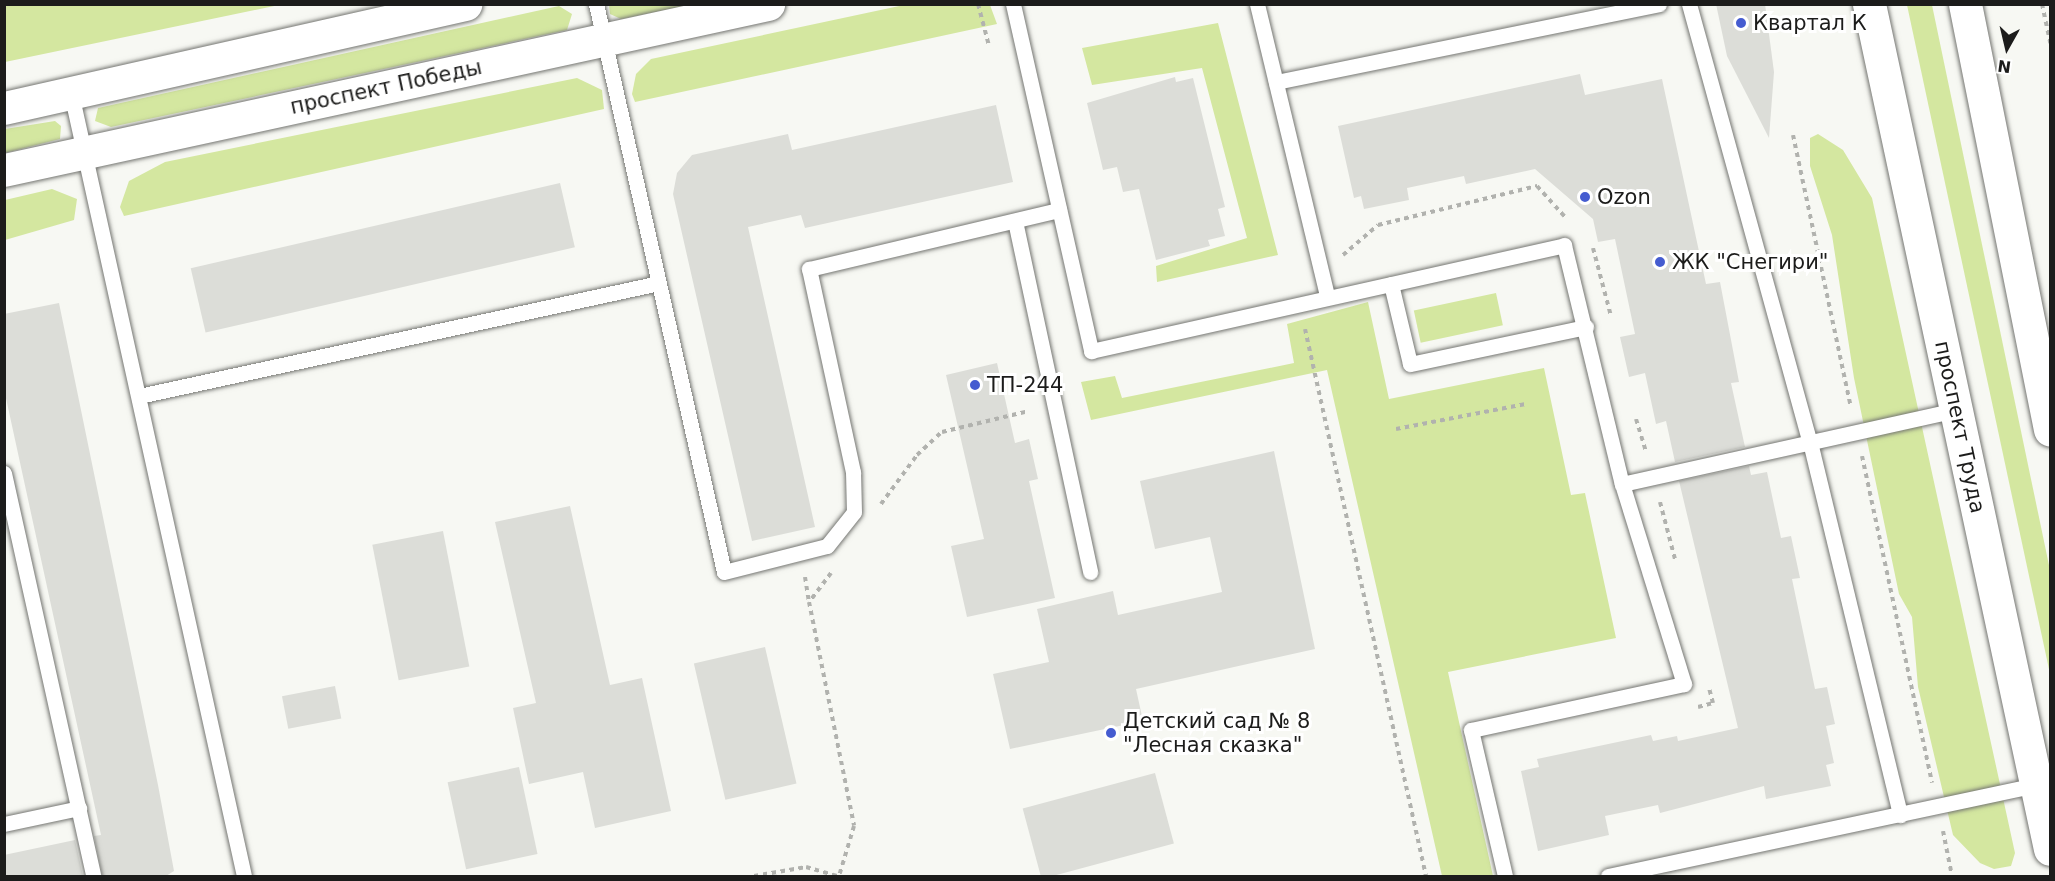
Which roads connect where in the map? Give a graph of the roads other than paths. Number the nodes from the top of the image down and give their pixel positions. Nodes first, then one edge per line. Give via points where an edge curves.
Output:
1 (465, 4) edge
2 (596, 4) edge
3 (768, 4) edge
4 (1013, 4) edge
5 (1257, 4) edge
6 (1659, 4) edge
7 (1689, 4) edge
8 (1869, 4) edge
9 (1965, 4) edge
10 (413, 10) edge
11 (604, 40) junction
12 (1276, 82) junction
13 (71, 93) junction
14 (4, 108) edge
15 (85, 152) junction
16 (4, 170) edge
17 (1059, 210) junction
18 (1015, 221) junction
19 (659, 283) junction
20 (1391, 284) junction
21 (1327, 296) junction
22 (1586, 327) junction
23 (139, 396) junction
24 (1956, 410) junction
25 (2050, 428) edge
26 (1810, 442) junction
27 (4, 474) edge
28 (1622, 484) junction
29 (1090, 572) dead end
30 (2037, 785) junction
31 (79, 808) junction
32 (1900, 814) junction
33 (4, 824) edge
34 (2050, 849) edge
35 (93, 876) edge
36 (244, 876) edge
37 (1504, 876) edge
38 (1608, 876) edge

1 - 10 main road
2 - 11 lane
3 - 11 main road, проспект Победы
4 - 17 lane
5 - 12 lane
6 - 12 lane
7 - 26 lane
8 - 24 main road, проспект Труда
9 - 25 main road
10 - 13 main road
11 - 15 main road, проспект Победы
11 - 19 lane
12 - 21 lane
13 - 14 main road
13 - 15 lane
15 - 16 main road, проспект Победы
15 - 23 lane
17 - 18 lane
17 - 21 lane via 1092,351
18 - 19 lane via 809,269 853,472 854,512 827,546 724,573
18 - 29 lane
19 - 23 lane
20 - 21 lane
20 - 22 lane via 1410,364
20 - 22 lane via 1564,245
22 - 28 lane
23 - 36 lane
24 - 26 lane
24 - 30 main road, проспект Труда
26 - 28 lane
26 - 32 lane
27 - 31 lane
28 - 37 lane via 1684,684 1471,730
30 - 32 lane
30 - 34 main road, проспект Труда
31 - 33 lane
31 - 35 lane
32 - 38 lane

